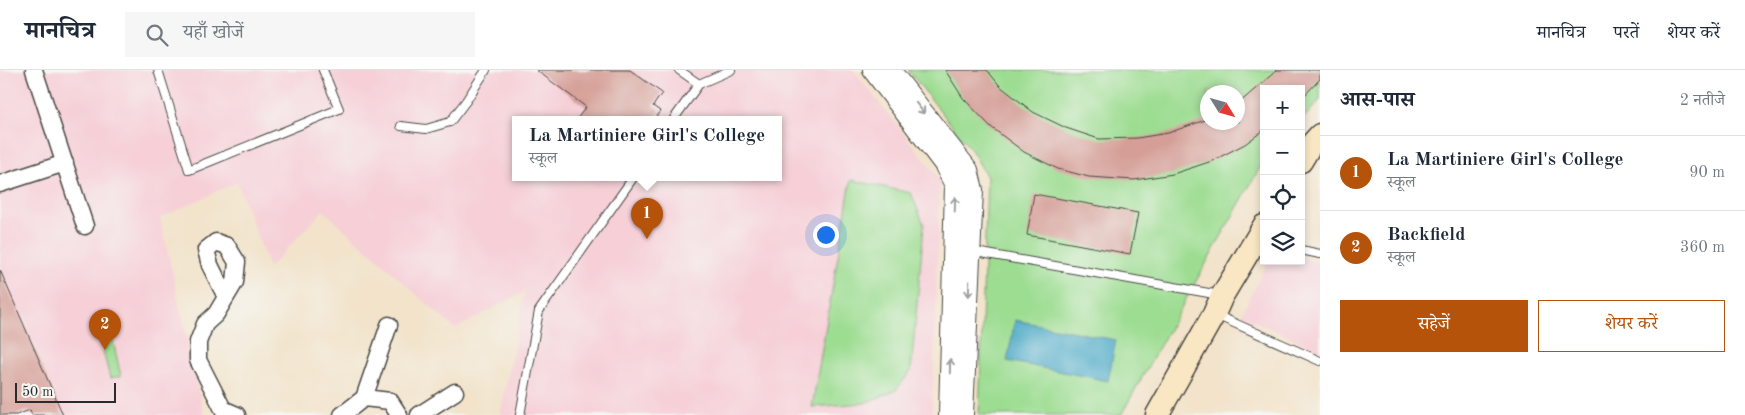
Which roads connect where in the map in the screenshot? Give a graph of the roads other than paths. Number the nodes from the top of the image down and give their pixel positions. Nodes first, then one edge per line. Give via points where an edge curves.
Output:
1 (34, 70) edge
2 (158, 70) edge
3 (323, 70) edge
4 (486, 70) edge
5 (679, 70) edge
6 (731, 70) edge
7 (872, 70) edge
8 (890, 70) edge
9 (698, 84) junction
10 (676, 116) edge
11 (401, 126) dead end
12 (1320, 135) edge
13 (1305, 154) edge
14 (65, 163) junction
15 (631, 181) edge
16 (0, 184) edge
17 (85, 226) dead end
18 (1260, 238) edge
19 (962, 249) junction
20 (1305, 251) edge
21 (1320, 254) edge
22 (226, 297) dead end
23 (1218, 305) junction
24 (389, 325) dead end
25 (1320, 360) edge
26 (455, 392) dead end
27 (364, 398) junction
28 (237, 415) edge
29 (342, 415) edge
30 (399, 415) edge
31 (419, 415) edge
32 (520, 415) edge
33 (949, 415) edge
34 (963, 415) edge
35 (1157, 415) edge

1 - 14 street
2 - 3 lane via 189,170 339,110
4 - 11 lane via 450,122 426,129
5 - 9 lane
6 - 9 lane
19 -> 7 street via 955,185 944,164
8 -> 19 street via 968,170 973,190
9 - 10 lane
12 - 13 main road
14 - 16 street
14 - 17 street
15 - 32 lane via 539,311
18 - 23 main road
19 - 23 lane
33 -> 19 street
19 -> 34 street
20 - 21 lane
22 - 28 street via 216,314 205,324 198,342 198,360 223,409
23 - 25 lane
23 - 35 main road
24 - 27 street
26 - 31 street
27 - 29 street
27 - 30 street via 390,401

